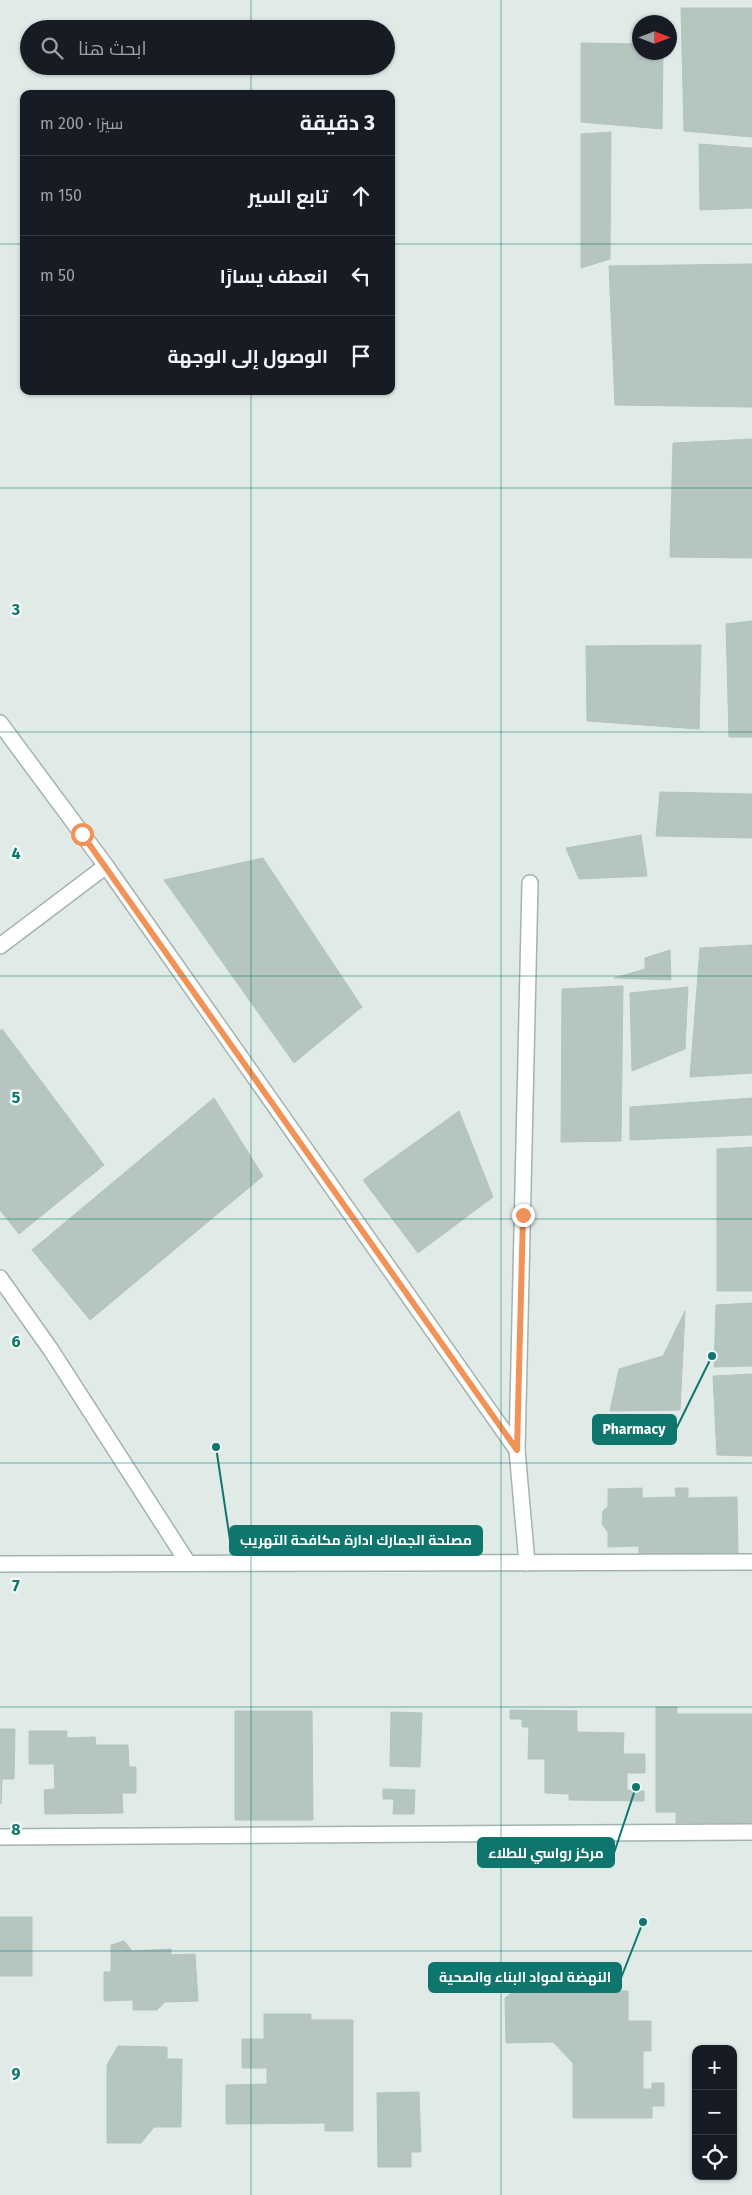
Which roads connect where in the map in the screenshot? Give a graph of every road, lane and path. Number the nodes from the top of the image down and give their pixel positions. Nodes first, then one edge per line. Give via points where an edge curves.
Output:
1 (0, 723) edge
2 (106, 866) junction
3 (530, 883) dead end
4 (0, 946) edge
5 (0, 1278) edge
6 (517, 1450) junction
7 (752, 1562) edge
8 (188, 1563) junction
9 (527, 1563) junction
10 (0, 1564) edge
11 (752, 1832) edge
12 (0, 1837) edge

1 - 2 street
2 - 4 street
2 - 6 street
3 - 6 street
5 - 8 street via 51,1350
6 - 9 street
7 - 9 street
8 - 9 street
8 - 10 street
11 - 12 street

